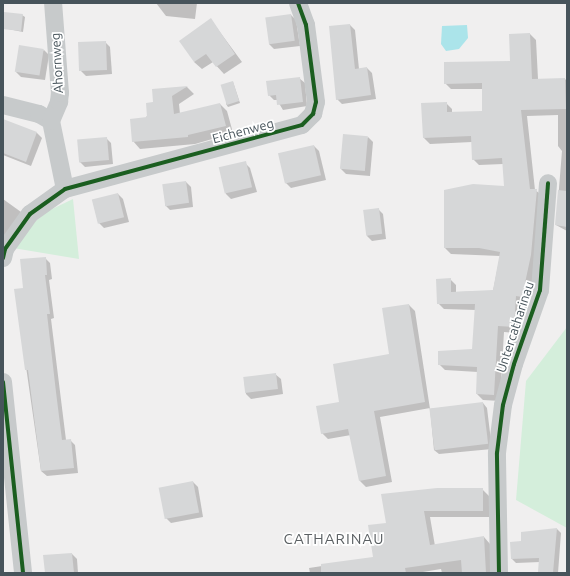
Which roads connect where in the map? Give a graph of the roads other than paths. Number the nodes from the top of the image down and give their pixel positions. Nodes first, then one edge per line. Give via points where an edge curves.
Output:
1 (53, 3) edge
2 (298, 3) edge
3 (3, 105) edge
4 (51, 121) junction
5 (548, 183) dead end
6 (65, 189) junction
7 (3, 258) edge
8 (3, 382) edge
9 (23, 573) edge
10 (499, 573) edge

1 - 4 street, Ahornweg via 60,93
2 - 6 street, Eichenweg via 306,25 316,102 313,114 302,125
3 - 4 street via 38,114
4 - 6 street
5 - 10 street, Untercatharinau via 540,290 502,405 497,453
6 - 7 street via 30,214 5,249
8 - 9 street

